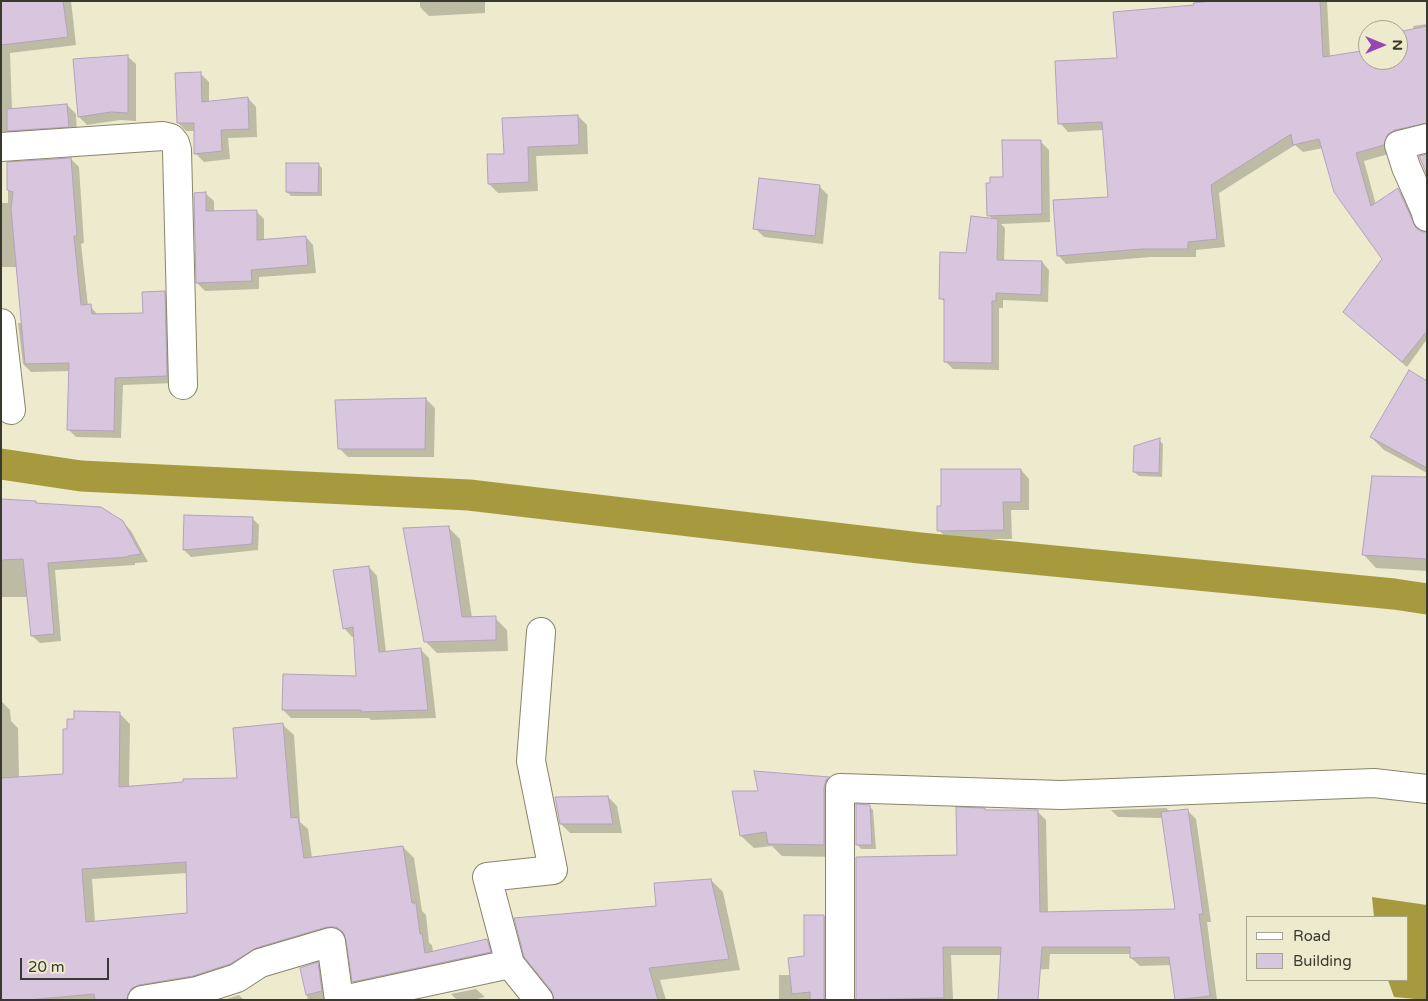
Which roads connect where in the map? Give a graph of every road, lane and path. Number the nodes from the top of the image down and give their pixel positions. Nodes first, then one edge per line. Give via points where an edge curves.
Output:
1 (1427, 138) edge
2 (1, 147) edge
3 (1427, 217) edge
4 (1, 323) edge
5 (183, 385) dead end
6 (11, 410) dead end
7 (541, 632) dead end
8 (1427, 789) edge
9 (510, 964) junction
10 (142, 1000) edge
11 (339, 1000) edge
12 (343, 1000) edge
13 (539, 1000) edge
14 (840, 1000) edge

1 - 3 street via 1399,146
2 - 5 street via 163,136 175,143
4 - 6 street
7 - 9 street via 531,762 553,870 487,877
8 - 14 street via 1374,783 1061,795 840,788
9 - 12 street
9 - 13 street
10 - 11 street via 197,991 237,978 260,963 331,942

